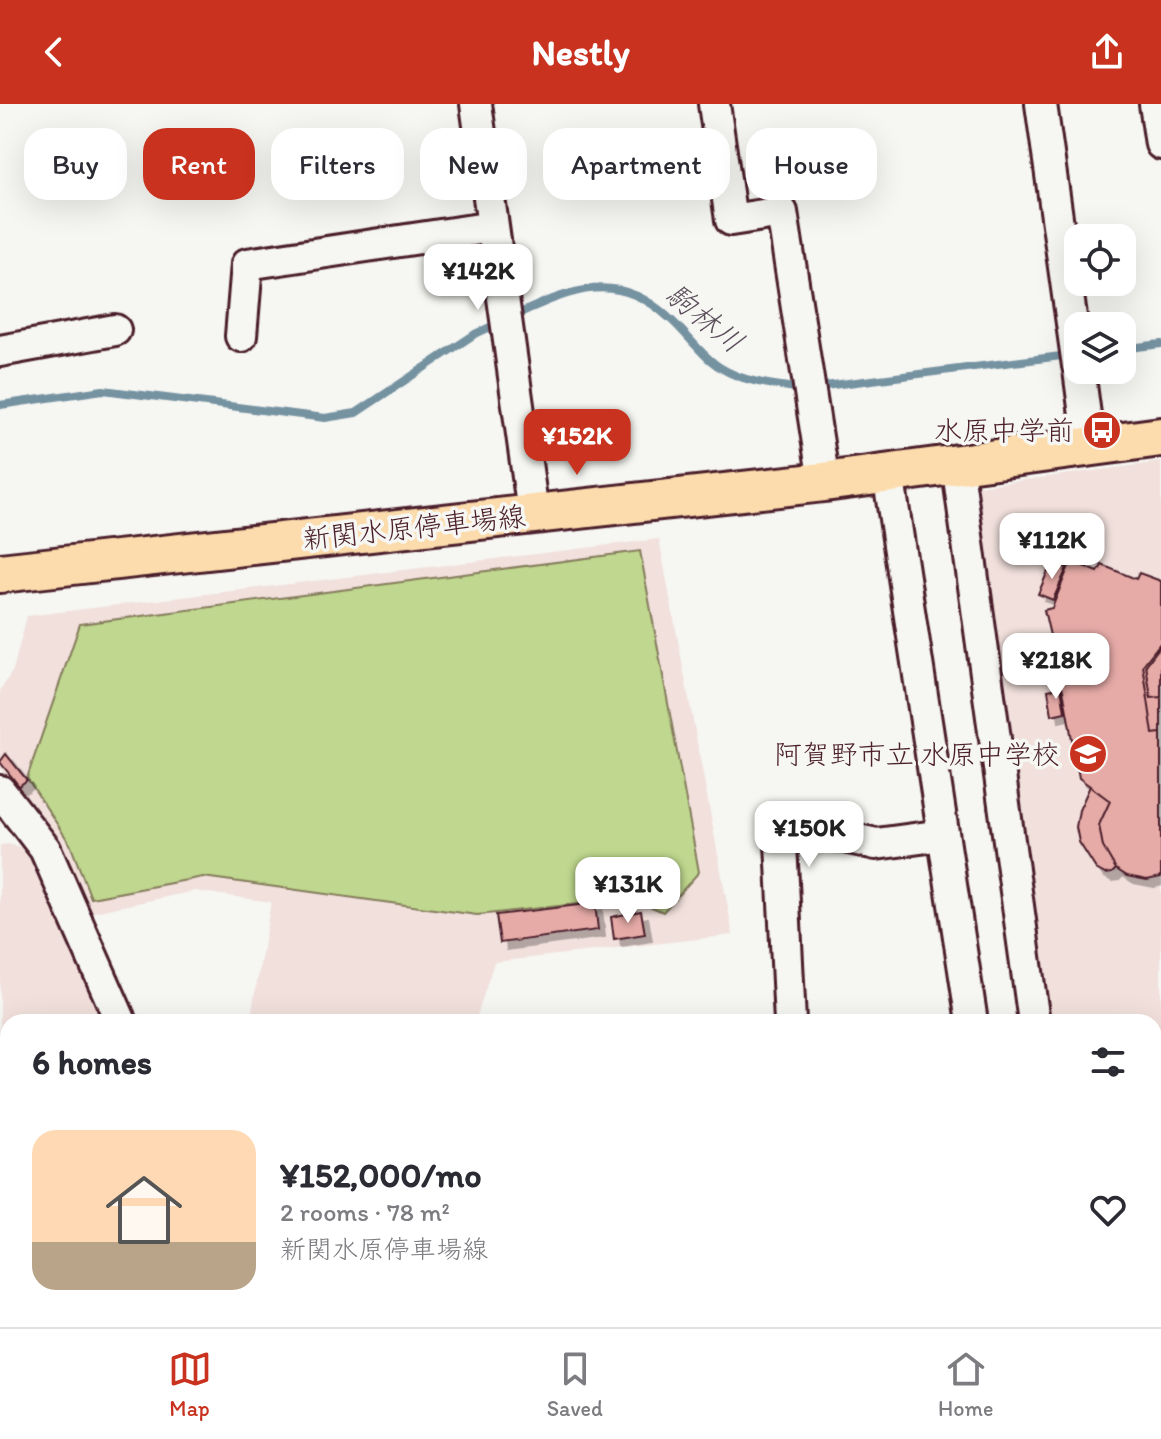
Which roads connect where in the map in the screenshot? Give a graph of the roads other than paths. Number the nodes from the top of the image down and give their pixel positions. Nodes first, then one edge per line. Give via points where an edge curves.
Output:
1 (476, 104) edge
2 (714, 104) edge
3 (1041, 104) edge
4 (1155, 104) edge
5 (1161, 144) edge
6 (493, 227) junction
7 (1070, 312) edge
8 (115, 330) dead end
9 (241, 336) dead end
10 (0, 351) edge
11 (1080, 384) edge
12 (1161, 437) edge
13 (1089, 445) junction
14 (957, 463) junction
15 (888, 473) junction
16 (824, 482) junction
17 (533, 513) junction
18 (0, 573) edge
19 (0, 791) edge
20 (943, 835) junction
21 (117, 1014) edge
22 (790, 1014) edge
23 (971, 1014) edge
24 (1033, 1014) edge

1 - 6 street
2 - 16 street via 731,220 782,212
3 - 7 street
4 - 5 street
6 - 9 street via 247,264
6 - 17 street
8 - 10 street
11 - 13 street
12 - 13 main road, 新関水原停車場線
13 - 14 main road, 新関水原停車場線
14 - 15 main road, 新関水原停車場線
14 - 24 street
15 - 16 main road, 新関水原停車場線
15 - 20 street
16 - 17 main road, 新関水原停車場線
17 - 18 main road, 新関水原停車場線
19 - 21 street via 45,849
20 - 22 street via 876,844 780,823
20 - 23 street

